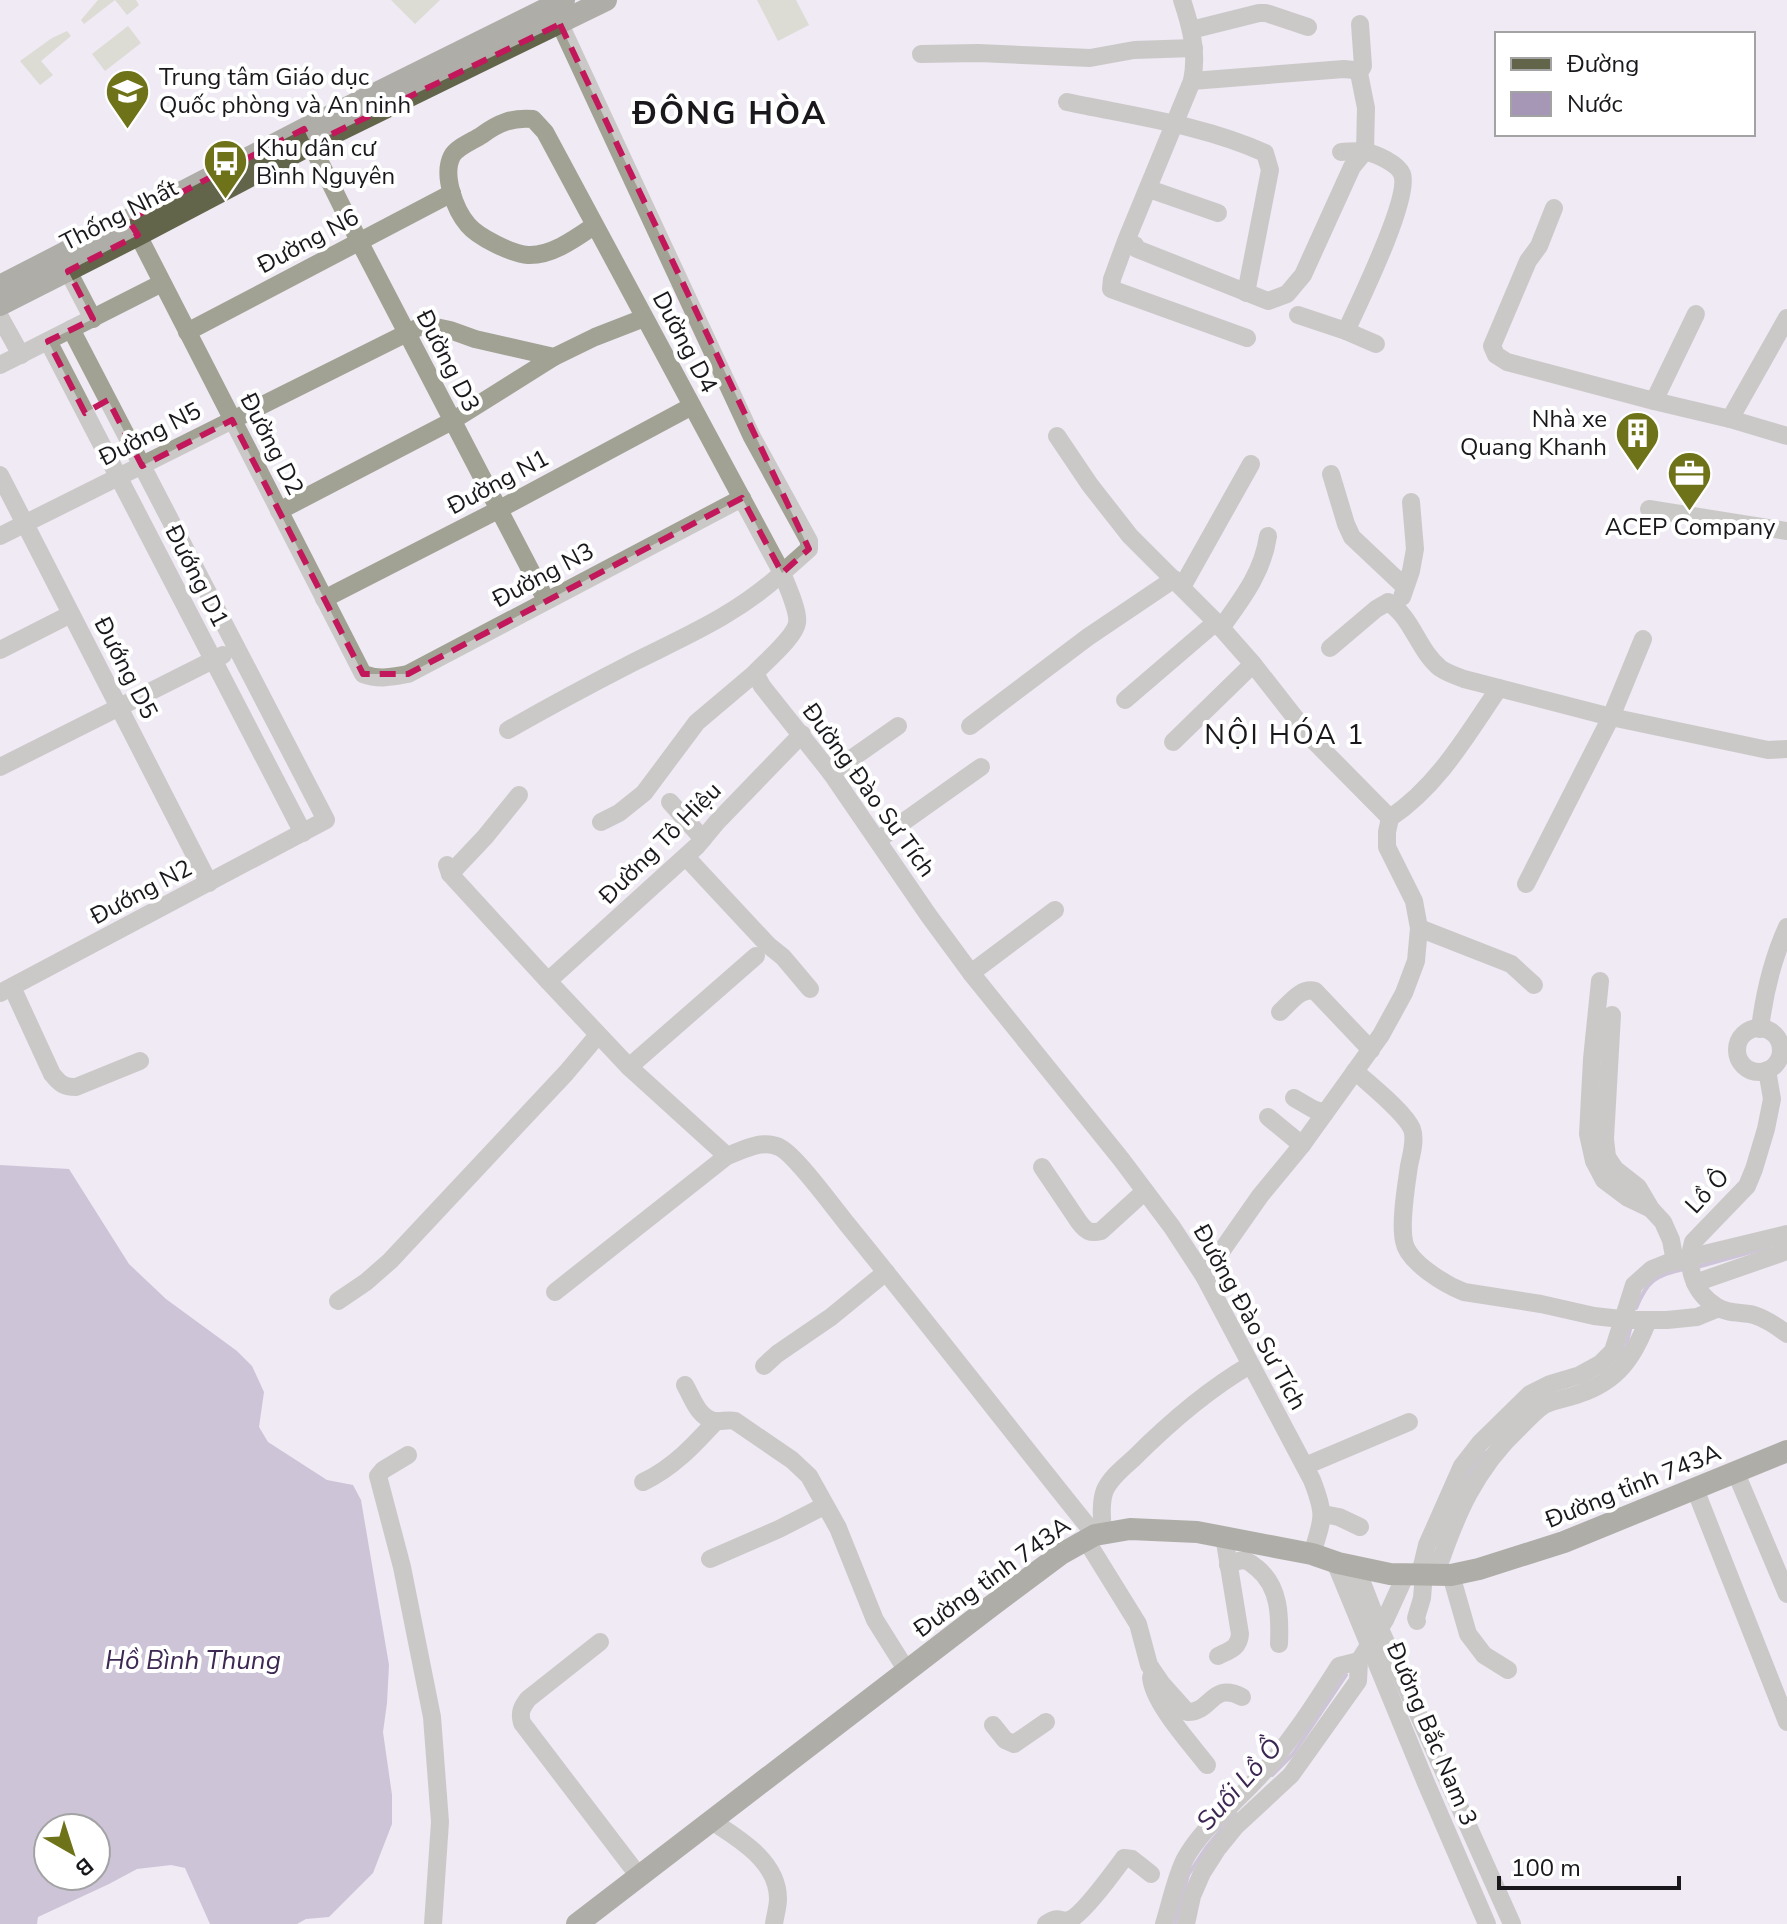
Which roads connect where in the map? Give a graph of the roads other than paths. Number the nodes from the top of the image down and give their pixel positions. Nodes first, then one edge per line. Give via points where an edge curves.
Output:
1 (564, 0) edge
2 (606, 0) edge
3 (1182, 0) edge
4 (560, 24) junction
5 (1360, 24) dead end
6 (1308, 27) dead end
7 (1192, 39) junction
8 (921, 54) dead end
9 (1359, 73) junction
10 (1192, 81) junction
11 (1067, 102) dead end
12 (1175, 125) junction
13 (307, 136) junction
14 (1365, 151) junction
15 (1341, 152) dead end
16 (1149, 189) junction
17 (452, 193) junction
18 (1554, 208) dead end
19 (1218, 213) dead end
20 (595, 225) junction
21 (133, 228) junction
22 (359, 241) junction
23 (1135, 245) dead end
24 (68, 271) junction
25 (162, 283) junction
26 (0, 286) edge
27 (1246, 293) junction
28 (0, 305) edge
29 (1696, 314) dead end
30 (1298, 315) dead end
31 (0, 317) edge
32 (644, 318) junction
33 (1787, 318) edge
34 (93, 319) junction
35 (71, 329) junction
36 (1346, 331) junction
37 (187, 332) junction
38 (406, 332) junction
39 (1247, 338) dead end
40 (48, 341) junction
41 (1376, 344) dead end
42 (21, 355) junction
43 (554, 357) junction
44 (0, 365) edge
45 (108, 400) junction
46 (1654, 401) junction
47 (692, 406) junction
48 (85, 413) junction
49 (1730, 419) junction
50 (232, 420) junction
51 (452, 421) junction
52 (1057, 436) dead end
53 (1787, 436) edge
54 (1251, 464) dead end
55 (142, 466) junction
56 (1331, 474) dead end
57 (0, 475) edge
58 (119, 477) junction
59 (742, 498) junction
60 (1411, 502) dead end
61 (1649, 509) dead end
62 (498, 510) junction
63 (279, 511) junction
64 (25, 523) junction
65 (174, 527) junction
66 (1787, 531) edge
67 (0, 536) edge
68 (1268, 536) dead end
69 (151, 539) junction
70 (782, 573) junction
71 (199, 576) junction
72 (1178, 583) junction
73 (1405, 587) junction
74 (177, 589) junction
75 (324, 599) junction
76 (546, 600) junction
77 (1399, 611) junction
78 (71, 614) junction
79 (1219, 625) junction
80 (1643, 639) dead end
81 (237, 648) junction
82 (1330, 648) dead end
83 (0, 650) edge
84 (213, 659) junction
85 (1253, 664) junction
86 (755, 673) junction
87 (363, 674) joint
88 (1499, 688) junction
89 (1125, 700) dead end
90 (119, 707) junction
91 (1611, 717) junction
92 (898, 726) dead end
93 (970, 726) dead end
94 (508, 730) dead end
95 (802, 734) junction
96 (1173, 742) dead end
97 (1787, 749) edge
98 (294, 760) junction
99 (0, 767) edge
100 (981, 767) dead end
101 (272, 773) junction
102 (831, 773) junction
103 (519, 795) dead end
104 (670, 802) dead end
105 (1390, 818) junction
106 (326, 820) joint
107 (601, 822) dead end
108 (303, 833) junction
109 (703, 839) junction
110 (878, 840) junction
111 (686, 857) junction
112 (209, 883) junction
113 (1526, 884) dead end
114 (1055, 910) dead end
115 (1787, 927) edge
116 (1419, 928) junction
117 (756, 956) dead end
118 (971, 973) junction
119 (548, 981) junction
120 (1600, 981) dead end
121 (1534, 985) dead end
122 (810, 989) dead end
123 (6, 990) edge
124 (1280, 1012) dead end
125 (1612, 1015) dead end
126 (1760, 1029) junction
127 (598, 1035) junction
128 (1371, 1050) junction
129 (140, 1061) dead end
130 (629, 1067) junction
131 (1767, 1070) junction
132 (1355, 1071) junction
133 (1294, 1098) dead end
134 (1325, 1113) junction
135 (1268, 1117) dead end
136 (1302, 1145) junction
137 (727, 1156) junction
138 (1042, 1167) dead end
139 (1145, 1191) junction
140 (1651, 1209) junction
141 (1787, 1234) edge
142 (1787, 1251) edge
143 (1688, 1269) junction
144 (886, 1272) junction
145 (1204, 1276) junction
146 (555, 1292) dead end
147 (338, 1301) dead end
148 (1719, 1308) junction
149 (1635, 1320) junction
150 (1787, 1334) edge
151 (1250, 1365) junction
152 (764, 1366) dead end
153 (685, 1385) dead end
154 (716, 1421) junction
155 (1409, 1422) dead end
156 (1787, 1451) edge
157 (408, 1455) dead end
158 (1305, 1466) junction
159 (1736, 1473) junction
160 (643, 1482) dead end
161 (1695, 1489) junction
162 (824, 1506) junction
163 (1323, 1514) junction
164 (1360, 1527) dead end
165 (1095, 1536) junction
166 (1224, 1536) junction
167 (1312, 1554) junction
168 (710, 1559) dead end
169 (1346, 1564) junction
170 (1228, 1565) junction
171 (1427, 1574) junction
172 (1787, 1594) edge
173 (1417, 1621) dead end
174 (1380, 1629) junction
175 (600, 1642) dead end
176 (1279, 1644) dead end
177 (1364, 1654) junction
178 (1218, 1656) dead end
179 (1508, 1670) dead end
180 (907, 1671) junction
181 (1242, 1697) dead end
182 (1183, 1719) junction
183 (1046, 1722) dead end
184 (1787, 1722) edge
185 (993, 1725) dead end
186 (1207, 1765) dead end
187 (710, 1820) junction
188 (1151, 1874) dead end
189 (638, 1875) junction
190 (433, 1924) edge
191 (577, 1924) edge
192 (774, 1924) edge
193 (1046, 1924) edge
194 (1164, 1924) edge
195 (1186, 1924) edge
196 (1487, 1924) edge
197 (1512, 1924) edge

1 - 13 main road, Thống Nhất
2 - 4 main road, Thống Nhất
3 - 7 street
4 - 13 main road, Thống Nhất
4 - 70 street via 752,437 807,536 809,549
5 - 9 street
6 - 7 street via 1259,13
7 - 8 street via 1090,58
7 - 10 street
9 - 10 street via 1344,69
9 - 14 street via 1366,108
10 - 12 street
11 - 12 street
12 - 16 street
12 - 27 street via 1248,145 1268,157 1270,170
13 - 21 main road, Thống Nhất
13 - 22 street, Đường D3
14 - 15 street
14 - 27 street via 1352,167 1303,275 1287,294 1268,301
14 - 36 street via 1395,164 1404,184
16 - 19 street
16 - 39 street via 1111,289
17 - 20 street via 468,226 507,250 529,255 573,240
17 - 20 street, Dường D4 via 447,173 453,154 494,126 518,117 533,119
17 - 22 street, Đường N6
18 - 46 street via 1497,333 1492,346 1496,355
20 - 32 street, Dường D4
21 - 24 main road, Thống Nhất
21 - 25 street, Đường D2
21 - 26 main road, Thống Nhất
22 - 37 street, Đường N6
22 - 38 street, Đường D3
23 - 27 street
24 - 28 main road, Thống Nhất
24 - 34 street
25 - 34 street
25 - 37 street, Đường D2
29 - 46 street
30 - 36 street
31 - 42 street
32 - 43 street
32 - 47 street, Dường D4
33 - 49 street
34 - 35 street
35 - 40 street
35 - 45 street, Đướng D1
36 - 41 street
37 - 50 street, Đường D2
38 - 43 street via 431,326
38 - 50 street, Đường N5
38 - 51 street, Đường D3
40 - 42 street
40 - 48 street, Đướng D1
42 - 44 street
43 - 51 street
45 - 48 street
45 - 55 street, Đướng D1
46 - 49 street
47 - 59 street, Dường D4
47 - 62 street, Đường N1
48 - 58 street, Đướng D1
49 - 53 street
50 - 55 street, Đường N5
50 - 63 street, Đường D2
51 - 62 street, Đường D3
51 - 63 street
52 - 72 street via 1130,536
54 - 72 street
55 - 58 street, Đường N5
55 - 65 street, Đướng D1
56 - 73 street via 1352,537
57 - 64 street, Đướng D5
58 - 64 street, Đường N5
58 - 69 street, Đướng D1
59 - 70 street, Dường D4
59 - 76 street, Đường N3
60 - 73 street via 1415,549
61 - 66 street
62 - 75 street, Đường N1
62 - 76 street, Đường D3
63 - 75 street, Đường D2
64 - 67 street, Đường N5
64 - 78 street, Đướng D5
65 - 69 street
65 - 71 street, Đướng D1
68 - 79 street via 1250,589
69 - 74 street, Đướng D1
70 - 86 street via 797,624
70 - 94 street via 731,614
71 - 74 street
71 - 81 street, Đướng D1
72 - 79 street
72 - 93 street via 1088,637
73 - 77 street
74 - 84 street, Đướng D1
75 - 87 street, Đường D2
76 - 87 street, Đường N3 via 408,674
77 - 82 street via 1385,603
77 - 88 street via 1442,670
78 - 83 street
78 - 90 street, Đướng D5
79 - 85 street
79 - 89 street
80 - 91 street
81 - 84 street
81 - 98 street, Đướng D1
84 - 90 street
84 - 101 street, Đướng D1
85 - 96 street
85 - 105 street via 1311,738
86 - 95 street, Đường Đào Sư Tích
86 - 107 street via 697,722 644,793
88 - 91 street
88 - 105 street via 1449,762
90 - 99 street
90 - 112 street, Đướng D5
91 - 97 street via 1768,750
91 - 113 street
92 - 102 street
95 - 102 street, Đường Đào Sư Tích
95 - 109 street, Đường Tô Hiệu
98 - 101 street
98 - 106 street, Đướng D1
100 - 110 street
101 - 108 street, Đướng D1
102 - 110 street, Đường Đào Sư Tích
103 - 119 street via 485,837 449,869
104 - 109 street
105 - 116 street via 1387,847 1414,901
106 - 108 street, Đướng N2
108 - 112 street, Đướng N2
109 - 111 street, Đường Tô Hiệu
110 - 118 street, Đường Đào Sư Tích
111 - 119 street, Đường Tô Hiệu
111 - 122 street
112 - 123 street, Đướng N2
114 - 118 street
115 - 126 street
116 - 121 street via 1511,964
116 - 128 street via 1416,961 1404,993
117 - 130 street
118 - 139 street, Đường Đào Sư Tích
119 - 127 street
120 - 140 street via 1588,1134 1594,1161 1604,1180
123 - 129 street via 59,1084 76,1087
124 - 128 street via 1304,991 1315,991
125 - 140 street via 1607,1157 1638,1187
126 - 131 street, Lồ Ô via 1771,1032 1779,1044 1779,1058
126 - 131 street via 1744,1034 1737,1054 1749,1070
127 - 130 street
127 - 147 street via 390,1261
128 - 132 street
130 - 137 street
131 - 143 street, Lồ Ô via 1772,1099 1754,1169 1747,1186 1693,1242
132 - 134 street
132 - 149 street via 1412,1128 1404,1244 1416,1261 1464,1292
133 - 134 street
134 - 136 street
135 - 136 street
136 - 145 street
137 - 144 street via 756,1145 783,1148
137 - 146 street
138 - 139 street via 1093,1233 1112,1223
139 - 145 street, Đường Đào Sư Tích
140 - 143 street
141 - 143 street
142 - 143 street
143 - 148 street
143 - 149 street via 1652,1269 1634,1285
144 - 152 street
144 - 165 street
145 - 151 street, Đường Đào Sư Tích
148 - 149 street via 1697,1317
148 - 150 street via 1755,1316
149 - 171 street via 1579,1386 1545,1405 1489,1461
151 - 158 street, Đường Đào Sư Tích
151 - 165 street via 1198,1400 1111,1480
153 - 154 street via 699,1411
154 - 160 street via 673,1464
154 - 162 street via 735,1421 792,1460 809,1476
155 - 158 street
156 - 159 main road, Đường tỉnh 743A
157 - 190 street via 378,1476 432,1717 440,1822
158 - 163 street, Đường Đào Sư Tích
159 - 161 main road, Đường tỉnh 743A
159 - 172 street
161 - 171 main road, Đường tỉnh 743A via 1541,1551 1479,1569
161 - 184 street
162 - 168 street
162 - 180 street via 875,1620
163 - 164 street
163 - 167 street
165 - 166 main road, Đường tỉnh 743A via 1163,1529
165 - 180 main road, Đường tỉnh 743A via 1061,1554
165 - 182 street via 1138,1624 1149,1665
166 - 167 main road, Đường tỉnh 743A
166 - 170 street
167 - 169 main road, Đường tỉnh 743A
169 - 171 main road, Đường tỉnh 743A via 1390,1574
169 - 174 street, Đường Bắc Nam 3
169 - 177 street, Đường Bắc Nam 3
170 - 176 street via 1248,1561 1270,1582 1280,1623
170 - 178 street via 1239,1641
171 - 173 street
171 - 174 street
171 - 179 street via 1484,1655
174 - 177 street
174 - 197 street, Đường Bắc Nam 3
175 - 189 street via 528,1699 520,1716
177 - 194 street via 1339,1666 1294,1736 1196,1842 1183,1861
177 - 195 street via 1358,1681 1291,1775 1218,1848 1192,1896
177 - 196 street, Đường Bắc Nam 3
180 - 187 main road, Đường tỉnh 743A
181 - 182 street via 1226,1691
182 - 186 street
183 - 185 street via 1014,1744
187 - 189 main road, Đường tỉnh 743A
187 - 192 street via 750,1847 766,1865 779,1900
188 - 193 street via 1124,1858 1075,1917
189 - 191 main road, Đường tỉnh 743A

